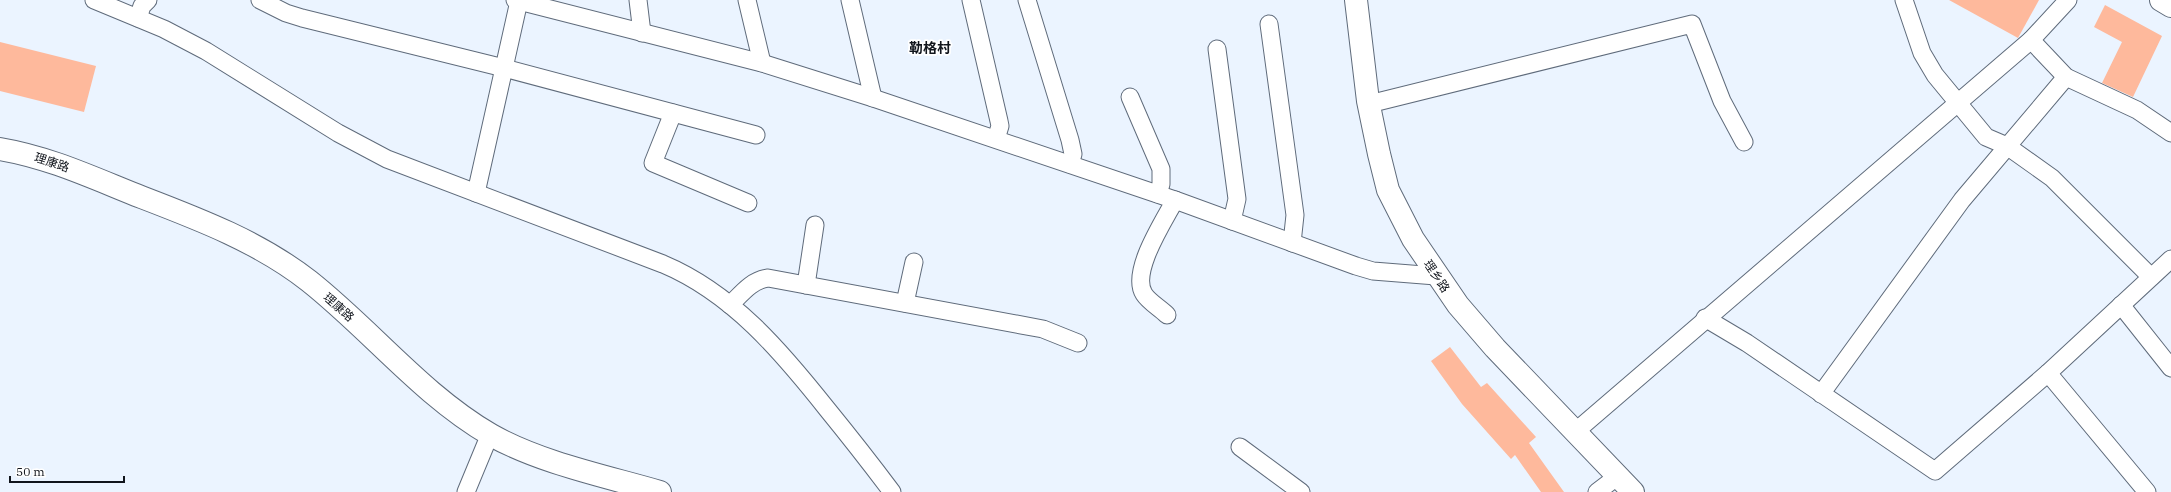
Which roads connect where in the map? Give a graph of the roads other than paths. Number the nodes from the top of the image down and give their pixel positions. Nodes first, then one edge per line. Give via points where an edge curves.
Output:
1 (94, 0) edge
2 (148, 0) edge
3 (260, 0) edge
4 (517, 0) edge
5 (638, 0) edge
6 (747, 0) edge
7 (850, 0) edge
8 (971, 0) edge
9 (1027, 0) edge
10 (1356, 0) edge
11 (1904, 0) edge
12 (2068, 0) edge
13 (2161, 0) edge
14 (2171, 6) edge
15 (138, 18) junction
16 (1269, 24) dead end
17 (642, 33) junction
18 (2031, 40) junction
19 (1217, 49) dead end
20 (762, 63) junction
21 (504, 68) junction
22 (2066, 77) junction
23 (1130, 97) dead end
24 (873, 98) junction
25 (1957, 103) junction
26 (1369, 104) junction
27 (673, 113) junction
28 (2171, 133) edge
29 (756, 135) dead end
30 (996, 139) junction
31 (1744, 142) dead end
32 (2007, 146) junction
33 (0, 149) edge
34 (1070, 164) junction
35 (476, 193) junction
36 (1158, 194) junction
37 (1175, 200) junction
38 (748, 203) dead end
39 (1232, 221) junction
40 (815, 225) dead end
41 (1292, 243) junction
42 (2171, 259) edge
43 (914, 262) dead end
44 (1436, 276) junction
45 (2151, 277) junction
46 (806, 285) junction
47 (905, 303) junction
48 (730, 304) junction
49 (2121, 305) junction
50 (1167, 315) dead end
51 (1705, 318) junction
52 (1078, 342) dead end
53 (2171, 368) edge
54 (2048, 373) junction
55 (1822, 394) junction
56 (1575, 432) junction
57 (490, 434) junction
58 (1240, 447) dead end
59 (1618, 476) junction
60 (466, 492) edge
61 (660, 492) edge
62 (892, 492) edge
63 (1301, 492) edge
64 (1597, 492) edge
65 (1633, 492) edge
66 (2147, 492) edge

1 - 15 street
2 - 15 street via 142,6
3 - 21 street via 302,18
4 - 17 street
4 - 21 street
5 - 17 street
6 - 20 street
7 - 24 street
8 - 30 street via 999,120
9 - 34 street via 1070,140 1073,154
10 - 26 main road, 理乡路
11 - 25 street via 1922,53
12 - 18 street
13 - 14 main road
15 - 35 street via 206,51 358,144 388,159
16 - 41 street via 1296,215
17 - 20 street
18 - 22 street
18 - 25 street
19 - 39 street via 1237,199
20 - 24 street
21 - 27 street
21 - 35 street
22 - 28 street via 2137,110
22 - 32 street
23 - 36 street via 1161,169 1162,184
24 - 30 street
25 - 32 street via 1986,137
25 - 51 street
26 - 31 street via 1692,24 1722,101
26 - 44 main road, 理乡路 via 1388,190 1412,239
27 - 29 street
27 - 38 street via 653,164
30 - 34 street
32 - 45 street via 2052,178
32 - 55 street via 1962,200
33 - 57 main road, 理康路 via 45,159 72,169 198,220 262,250 308,281 455,412
34 - 36 street
35 - 48 street via 679,271
36 - 37 street
37 - 39 street
37 - 50 street via 1144,260 1140,275 1143,293
39 - 41 street
40 - 46 street
41 - 44 street via 1373,271
42 - 45 street
43 - 47 street
44 - 56 main road, 理乡路 via 1495,348
45 - 49 street
46 - 47 street
46 - 48 street via 768,278 760,279 750,284
47 - 52 street via 1043,329
48 - 62 street via 765,336
49 - 53 street
49 - 54 street
51 - 55 street
51 - 56 street
54 - 55 street via 1935,471
54 - 66 street
56 - 59 main road, 理乡路
57 - 60 street
57 - 61 main road, 理康路 via 547,459
58 - 63 street
59 - 64 street
59 - 65 main road, 理乡路

